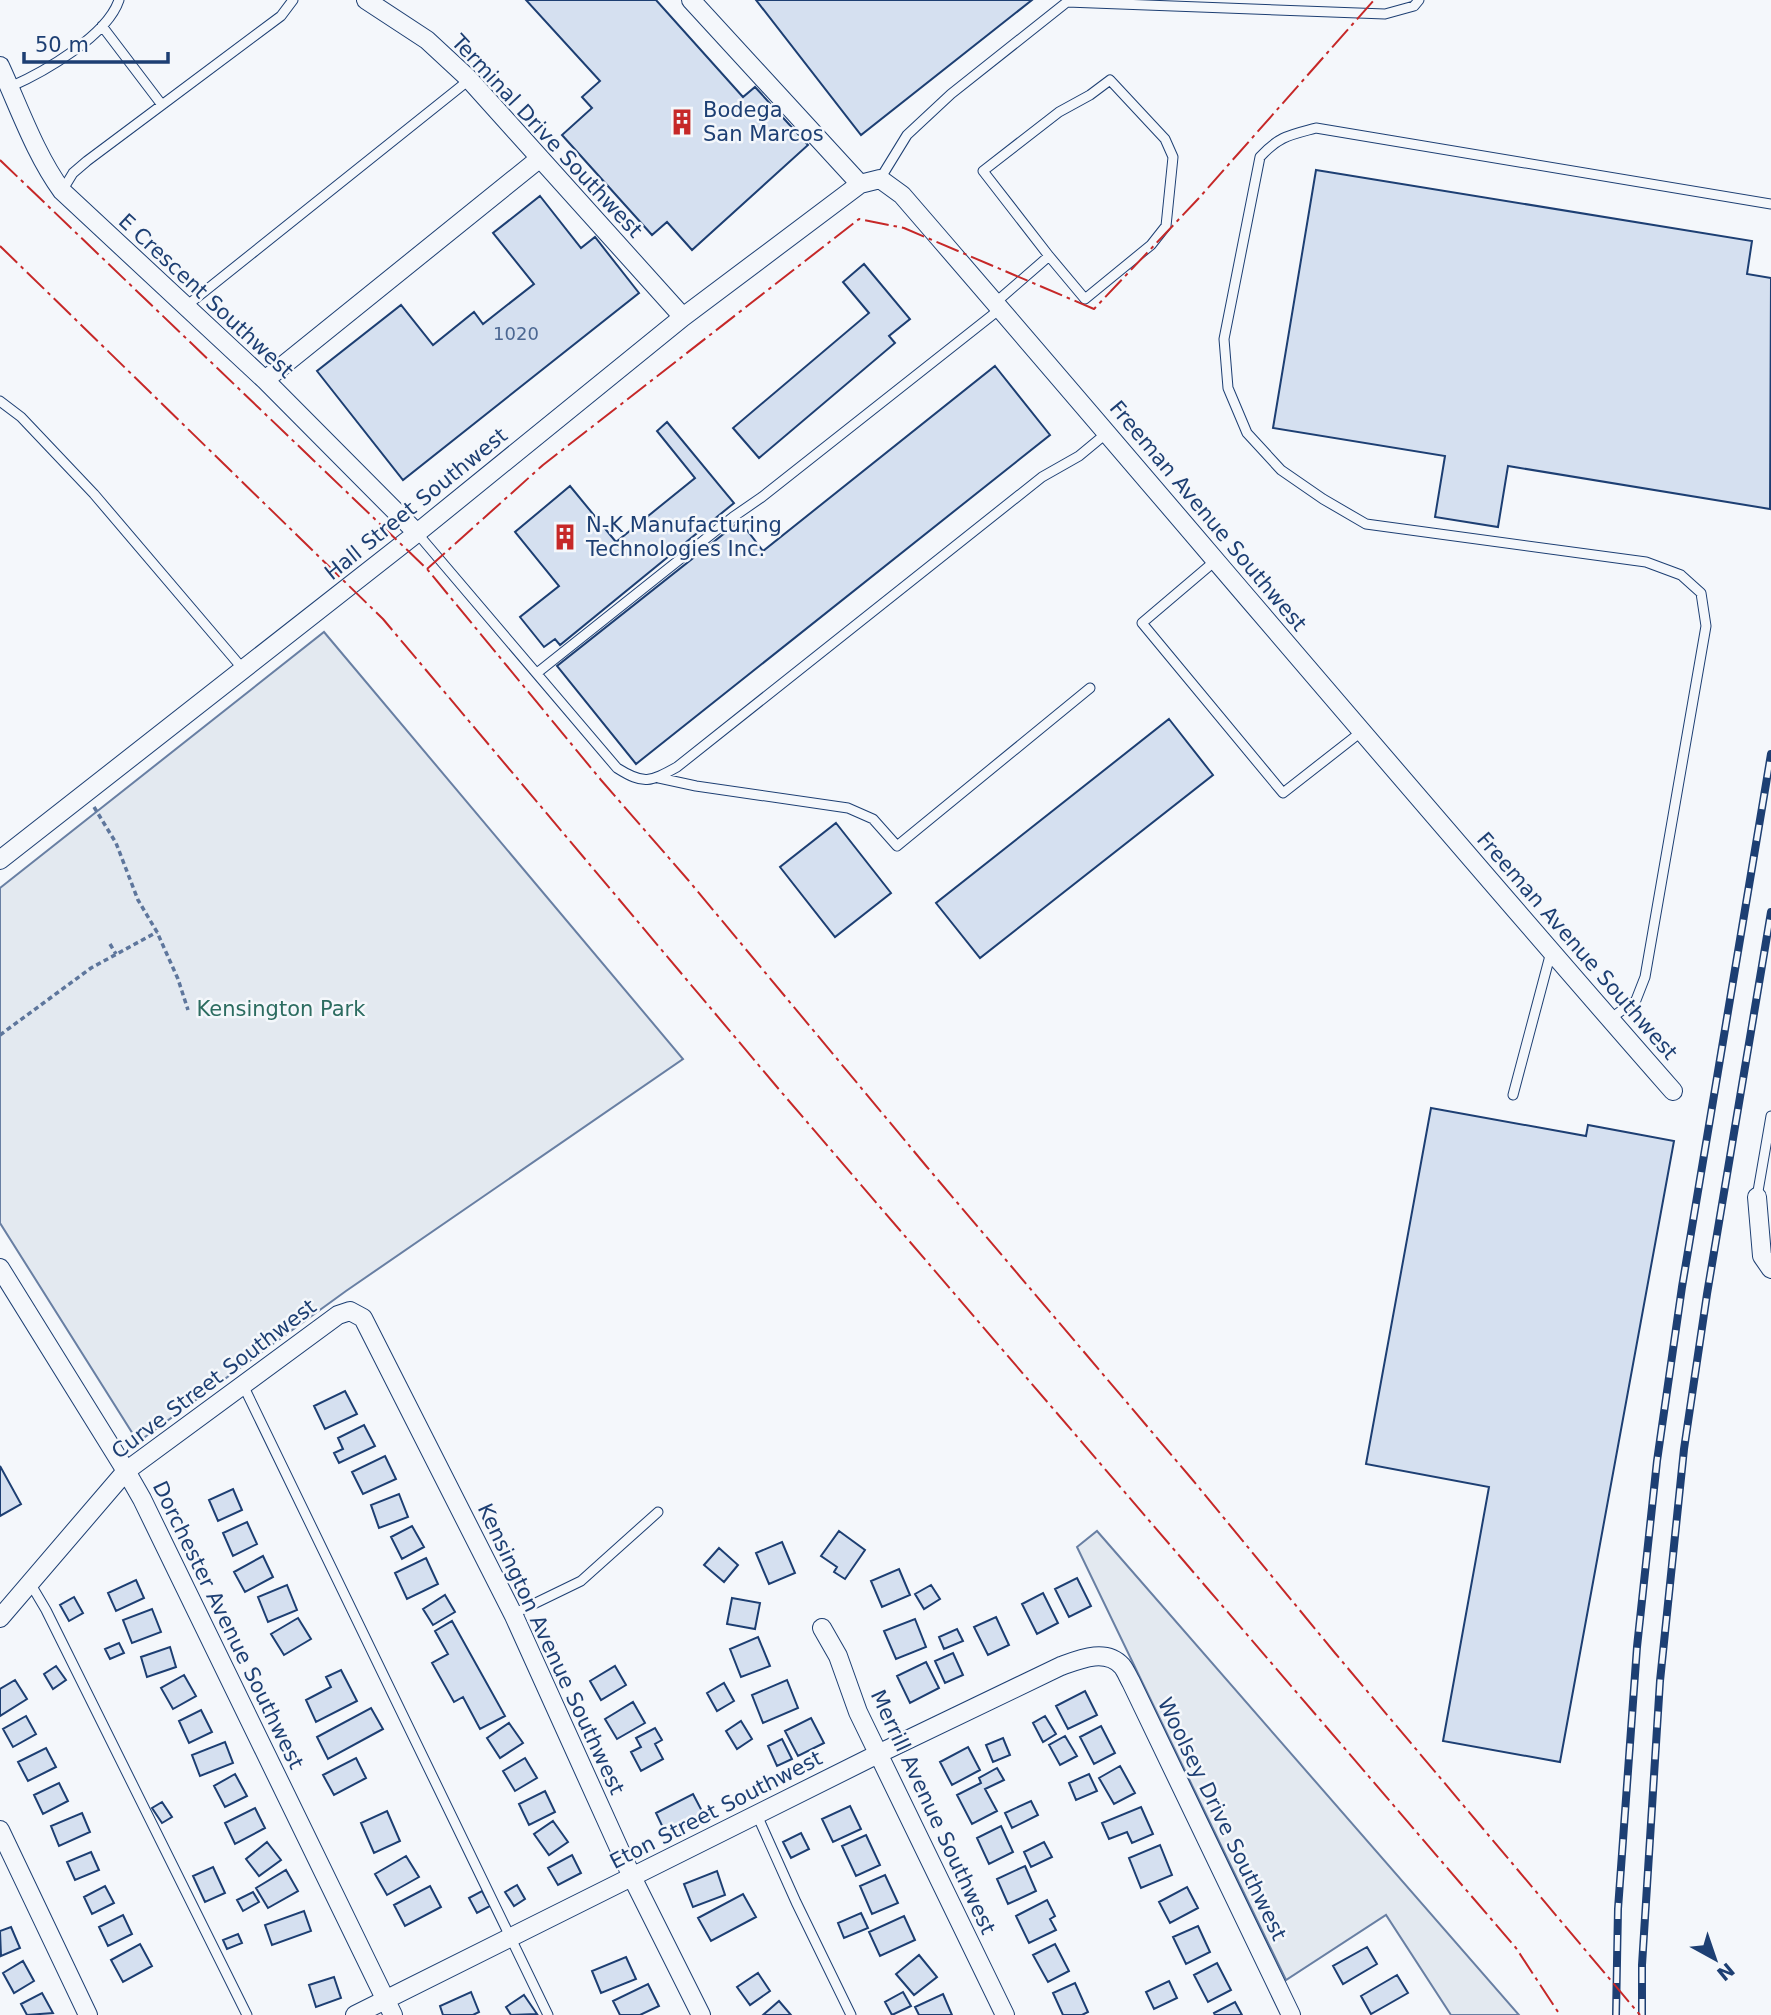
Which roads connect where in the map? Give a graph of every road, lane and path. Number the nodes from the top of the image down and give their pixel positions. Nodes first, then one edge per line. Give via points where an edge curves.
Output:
1 (119, 0) edge
2 (293, 0) edge
3 (366, 0) edge
4 (691, 0) edge
5 (1419, 0) edge
6 (102, 26) junction
7 (0, 66) edge
8 (469, 80) junction
9 (11, 96) junction
10 (162, 105) junction
11 (539, 159) junction
12 (880, 180) junction
13 (860, 184) junction
14 (62, 191) junction
15 (1771, 204) edge
16 (1049, 256) junction
17 (997, 306) junction
18 (185, 307) junction
19 (683, 317) junction
20 (265, 380) junction
21 (0, 401) edge
22 (1108, 432) junction
23 (417, 533) junction
24 (1215, 561) junction
25 (243, 669) junction
26 (537, 673) junction
27 (1090, 688) dead end
28 (1361, 732) junction
29 (659, 778) junction
30 (92, 804) dead end
31 (0, 860) edge
32 (157, 932) junction
33 (110, 944) dead end
34 (1551, 952) junction
35 (116, 954) junction
36 (188, 1010) dead end
37 (1610, 1019) junction
38 (0, 1035) edge
39 (1673, 1091) dead end
40 (1513, 1095) dead end
41 (1771, 1116) edge
42 (1756, 1197) joint
43 (0, 1268) edge
44 (1771, 1269) edge
45 (350, 1311) joint
46 (243, 1383) junction
47 (126, 1471) junction
48 (658, 1512) dead end
49 (30, 1583) junction
50 (513, 1614) junction
51 (0, 1618) edge
52 (822, 1628) dead end
53 (1100, 1656) joint
54 (878, 1754) junction
55 (757, 1815) junction
56 (0, 1830) edge
57 (632, 1877) junction
58 (511, 1938) junction
59 (389, 2008) edge
60 (88, 2015) edge
61 (247, 2015) edge
62 (355, 2015) edge
63 (548, 2015) edge
64 (701, 2015) edge
65 (851, 2015) edge
66 (1005, 2015) edge
67 (1291, 2015) edge

1 - 6 lane
2 - 10 lane via 281,16
3 - 8 street, Terminal Drive Southwest via 427,40
4 - 13 street
5 - 12 lane via 1414,6 1385,14 1067,2 906,135
6 - 9 lane via 88,41 26,80
6 - 10 lane
7 - 9 street, E Crescent Southwest
8 - 11 street, Terminal Drive Southwest
8 - 18 lane
9 - 14 street, E Crescent Southwest
10 - 14 lane via 73,173
11 - 19 street, Terminal Drive Southwest
11 - 20 street
12 - 13 street
12 - 17 street, Freeman Avenue Southwest via 902,195
13 - 19 street, Hall Street Southwest
14 - 18 street, E Crescent Southwest
15 - 37 lane via 1317,128 1272,144 1260,157 1224,339 1228,388 1247,433 1281,470 1366,524 1646,562 1681,575 1701,593 1706,626 1645,977 1636,1000
16 - 16 lane via 1085,299 1151,245 1166,226 1173,157 1165,138 1110,80 1059,112 983,171
16 - 17 lane
17 - 22 street, Freeman Avenue Southwest
17 - 26 lane
18 - 20 street, E Crescent Southwest
19 - 23 street, Hall Street Southwest
20 - 23 street, E Crescent Southwest
21 - 25 lane via 94,494
22 - 24 street, Freeman Avenue Southwest
22 - 29 lane via 1042,477
23 - 25 street, Hall Street Southwest
23 - 26 lane
24 - 28 street, Freeman Avenue Southwest
24 - 28 lane via 1142,623 1283,793
25 - 31 street, Hall Street Southwest
26 - 29 lane via 617,768 633,778
27 - 29 lane via 897,846 873,820 848,808
28 - 34 street, Freeman Avenue Southwest
30 - 32 path via 116,843 138,900
32 - 35 path
32 - 36 path
33 - 35 path
34 - 37 street, Freeman Avenue Southwest
34 - 40 lane
35 - 38 path
37 - 39 street, Freeman Avenue Southwest
41 - 42 lane
42 - 44 street via 1762,1256
43 - 47 street, Dorchester Avenue Southwest
45 - 46 street, Curve Street Southwest
45 - 50 street, Kensington Avenue Southwest via 363,1318
46 - 47 street, Curve Street Southwest
46 - 58 lane
47 - 49 street, Curve Street Southwest
47 - 59 street, Dorchester Avenue Southwest
48 - 50 lane via 581,1581
49 - 51 street, Curve Street Southwest
49 - 61 lane
50 - 57 street, Kensington Avenue Southwest
52 - 54 street, Merrill Avenue Southwest
53 - 54 street, Eton Street Southwest via 1061,1665
53 - 67 street, Woolsey Drive Southwest via 1122,1666 1131,1682
54 - 55 street, Eton Street Southwest
54 - 66 street, Merrill Avenue Southwest
55 - 57 street, Eton Street Southwest
55 - 65 lane
56 - 60 street
57 - 58 street, Eton Street Southwest
57 - 64 street, Kensington Avenue Southwest
58 - 59 street, Eton Street Southwest
58 - 63 lane
59 - 62 street, Eton Street Southwest

